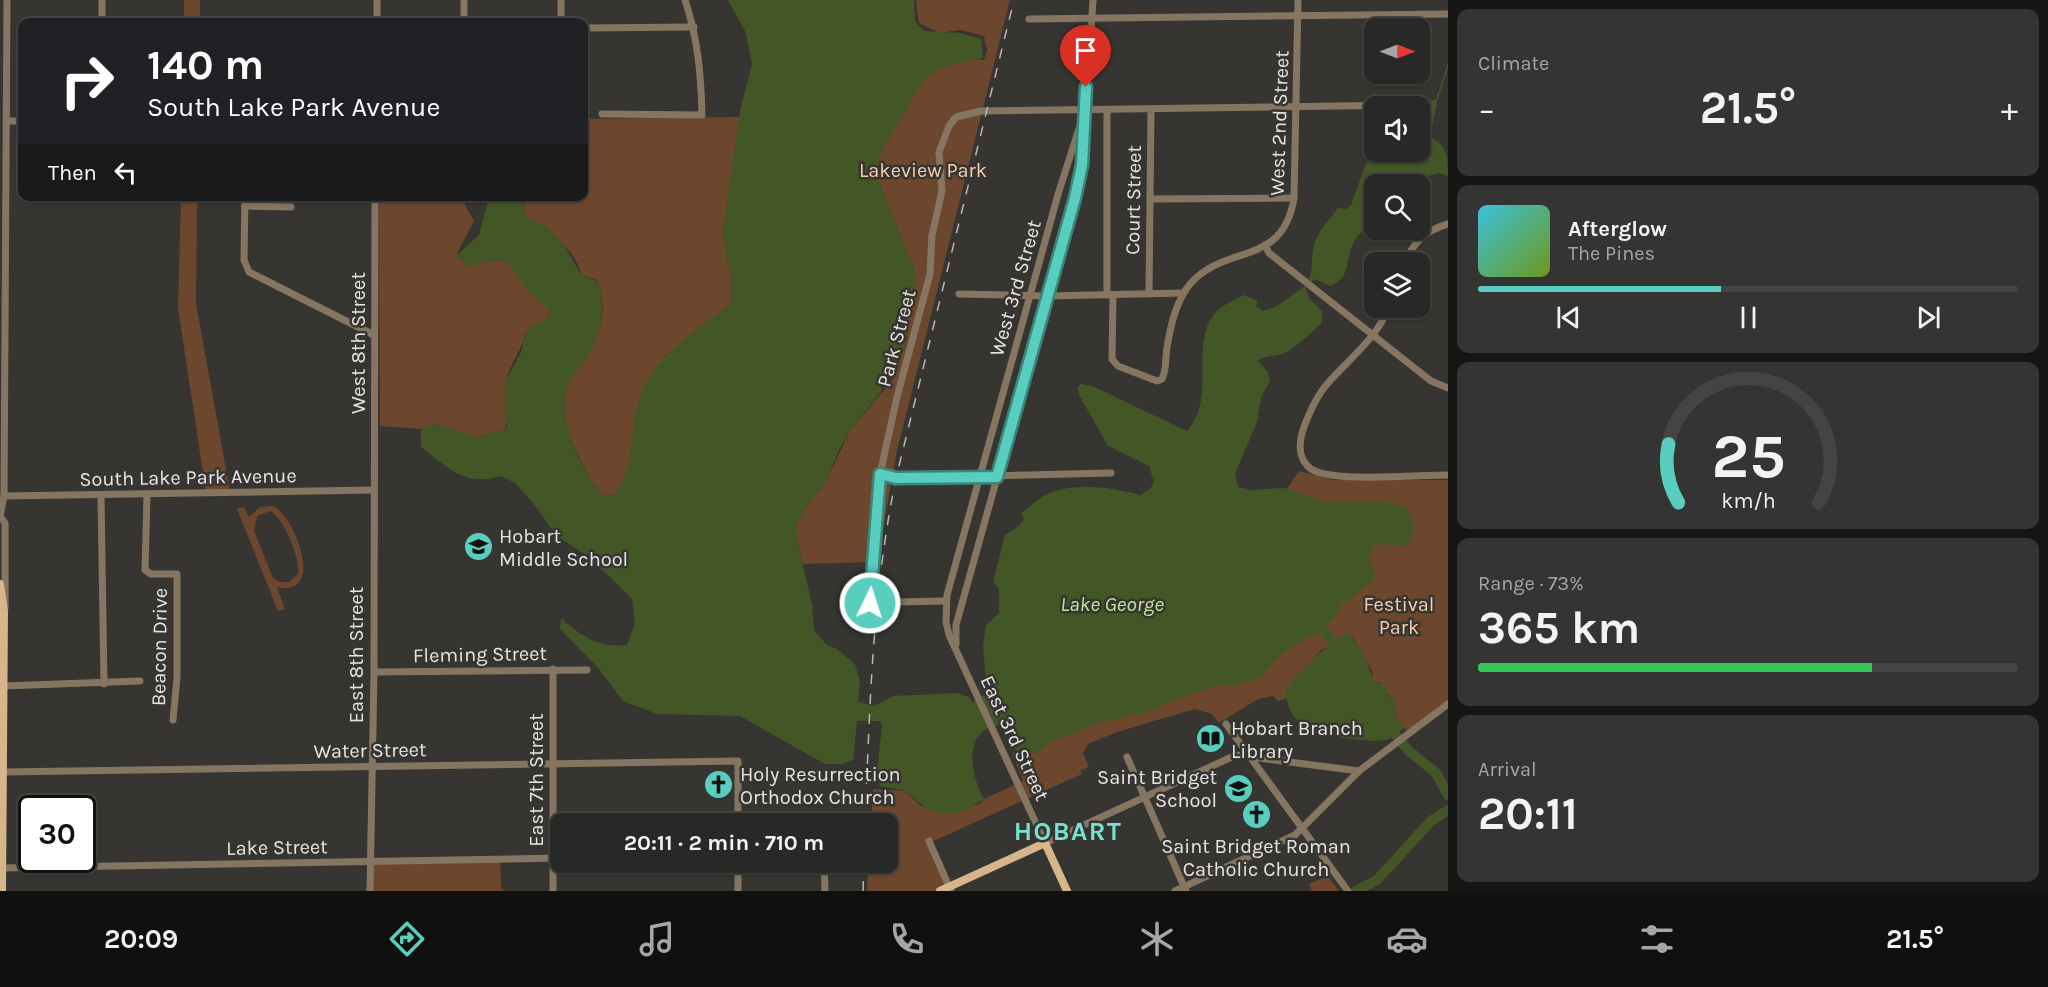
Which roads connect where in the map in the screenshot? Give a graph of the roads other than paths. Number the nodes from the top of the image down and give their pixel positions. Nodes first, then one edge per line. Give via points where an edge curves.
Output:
1 (6, 0) edge
2 (102, 0) edge
3 (377, 0) edge
4 (464, 0) edge
5 (561, 0) edge
6 (684, 0) edge
7 (1093, 0) edge
8 (1298, 0) edge
9 (1448, 14) edge
10 (1298, 15) junction
11 (1091, 17) junction
12 (102, 18) edge
13 (377, 18) edge
14 (464, 18) edge
15 (561, 18) edge
16 (1029, 19) dead end
17 (694, 27) junction
18 (588, 28) edge
19 (1364, 105) edge
20 (1296, 106) junction
21 (1151, 109) junction
22 (1084, 110) junction
23 (1107, 110) junction
24 (602, 114) dead end
25 (6, 121) junction
26 (18, 121) edge
27 (3, 150) edge
28 (1294, 198) junction
29 (1150, 199) junction
30 (245, 201) edge
31 (375, 201) edge
32 (245, 206) junction
33 (291, 207) dead end
34 (1448, 224) edge
35 (1264, 245) junction
36 (1410, 252) edge
37 (1149, 293) junction
38 (1183, 293) junction
39 (959, 294) dead end
40 (1110, 295) junction
41 (1030, 296) junction
42 (1047, 296) junction
43 (1382, 318) edge
44 (374, 334) junction
45 (1372, 334) junction
46 (3, 361) edge
47 (1448, 388) edge
48 (2, 444) edge
49 (1111, 473) dead end
50 (880, 474) junction
51 (1448, 475) edge
52 (979, 477) junction
53 (997, 477) junction
54 (373, 490) junction
55 (147, 495) junction
56 (4, 496) junction
57 (101, 496) junction
58 (0, 516) edge
59 (0, 584) edge
60 (945, 601) junction
61 (870, 603) dead end
62 (896, 603) dead end
63 (4, 612) junction
64 (956, 647) junction
65 (553, 669) junction
66 (587, 670) dead end
67 (374, 672) junction
68 (140, 681) dead end
69 (104, 684) junction
70 (3, 686) junction
71 (1448, 704) edge
72 (173, 720) dead end
73 (1226, 724) dead end
74 (1127, 757) dead end
75 (1250, 757) junction
76 (554, 765) junction
77 (371, 766) junction
78 (1359, 771) junction
79 (3, 772) junction
80 (1144, 798) junction
81 (556, 813) edge
82 (738, 813) edge
83 (1302, 828) junction
84 (929, 842) dead end
85 (1044, 843) junction
86 (550, 858) edge
87 (370, 861) junction
88 (2, 868) junction
89 (555, 873) edge
90 (738, 873) edge
91 (824, 873) edge
92 (1346, 888) edge
93 (950, 889) edge
94 (1185, 889) edge
95 (2, 891) edge
96 (370, 891) edge
97 (553, 891) edge
98 (738, 891) edge
99 (825, 891) edge
100 (940, 891) edge
101 (1067, 891) edge
102 (1174, 891) edge

1 - 25 street
2 - 12 street
3 - 13 street
4 - 14 street
5 - 15 street
6 - 17 street
7 - 11 street, West 3rd Street
8 - 10 street, West 2nd Street
9 - 10 street
10 - 11 street
10 - 20 street, West 2nd Street
11 - 16 street
11 - 22 street, West 3rd Street
17 - 18 street
17 - 24 street via 701,65 702,115
19 - 20 street
20 - 21 street
20 - 28 street, West 2nd Street
21 - 23 street
21 - 29 street, Court Street
22 - 23 street
22 - 41 street, West 3rd Street
22 - 42 street, West 3rd Street via 1078,187
22 - 50 street, Park Street via 970,112 956,117 949,126 939,152 942,191 932,235 930,274
23 - 40 street
25 - 26 street
25 - 27 street
27 - 46 street
28 - 29 street
28 - 35 street, West 2nd Street via 1287,227
29 - 37 street, Court Street
30 - 32 street
31 - 44 street, West 8th Street
32 - 33 street
32 - 44 street via 244,260 249,272
34 - 36 street via 1422,236
35 - 38 street, West 2nd Street via 1207,270
35 - 45 street
37 - 38 street
37 - 40 street
38 - 40 street, West 2nd Street via 1173,320 1162,379 1156,381 1118,366 1112,359
39 - 41 street
40 - 42 street
41 - 42 street
41 - 52 street, West 3rd Street
42 - 53 street, West 3rd Street
43 - 45 street
44 - 54 street, West 8th Street
45 - 47 street via 1431,381
45 - 51 street via 1323,388 1309,412 1300,440 1301,458 1311,469 1333,477
46 - 48 street
48 - 56 street
49 - 53 street
50 - 52 street via 896,478
50 - 61 street, Park Street
52 - 53 street
52 - 60 street, East 3rd Street
53 - 64 street, East 3rd Street via 956,625
54 - 55 street, South Lake Park Avenue
54 - 67 street, East 8th Street
55 - 57 street, South Lake Park Avenue
55 - 72 street, Beacon Drive via 145,570 151,574 177,574
56 - 57 street, South Lake Park Avenue
56 - 58 street
57 - 69 street
58 - 63 street via 5,523
59 - 63 main road
60 - 62 street
60 - 64 street, East 3rd Street via 946,622
63 - 70 main road
64 - 85 street, East 3rd Street
65 - 66 street, Fleming Street
65 - 67 street, Fleming Street
65 - 76 street, East 7th Street
67 - 77 street, East 8th Street
68 - 69 street
69 - 70 street
70 - 79 main road
71 - 78 street
73 - 75 street
74 - 80 street
75 - 78 street
75 - 80 street via 1236,755
75 - 83 street
76 - 77 street, Water Street
76 - 81 street, East 7th Street
76 - 82 street, Water Street via 738,761
77 - 79 street, Water Street
77 - 87 street, East 8th Street
78 - 83 street
79 - 88 main road
80 - 85 street
80 - 94 street
83 - 92 street
83 - 94 street
84 - 93 street
85 - 93 main road
85 - 101 main road
86 - 87 street, Lake Street
87 - 88 street, Lake Street
87 - 96 street, East 8th Street
88 - 95 main road
89 - 97 street, East 7th Street
90 - 98 street
91 - 99 street
93 - 100 main road
94 - 102 street

